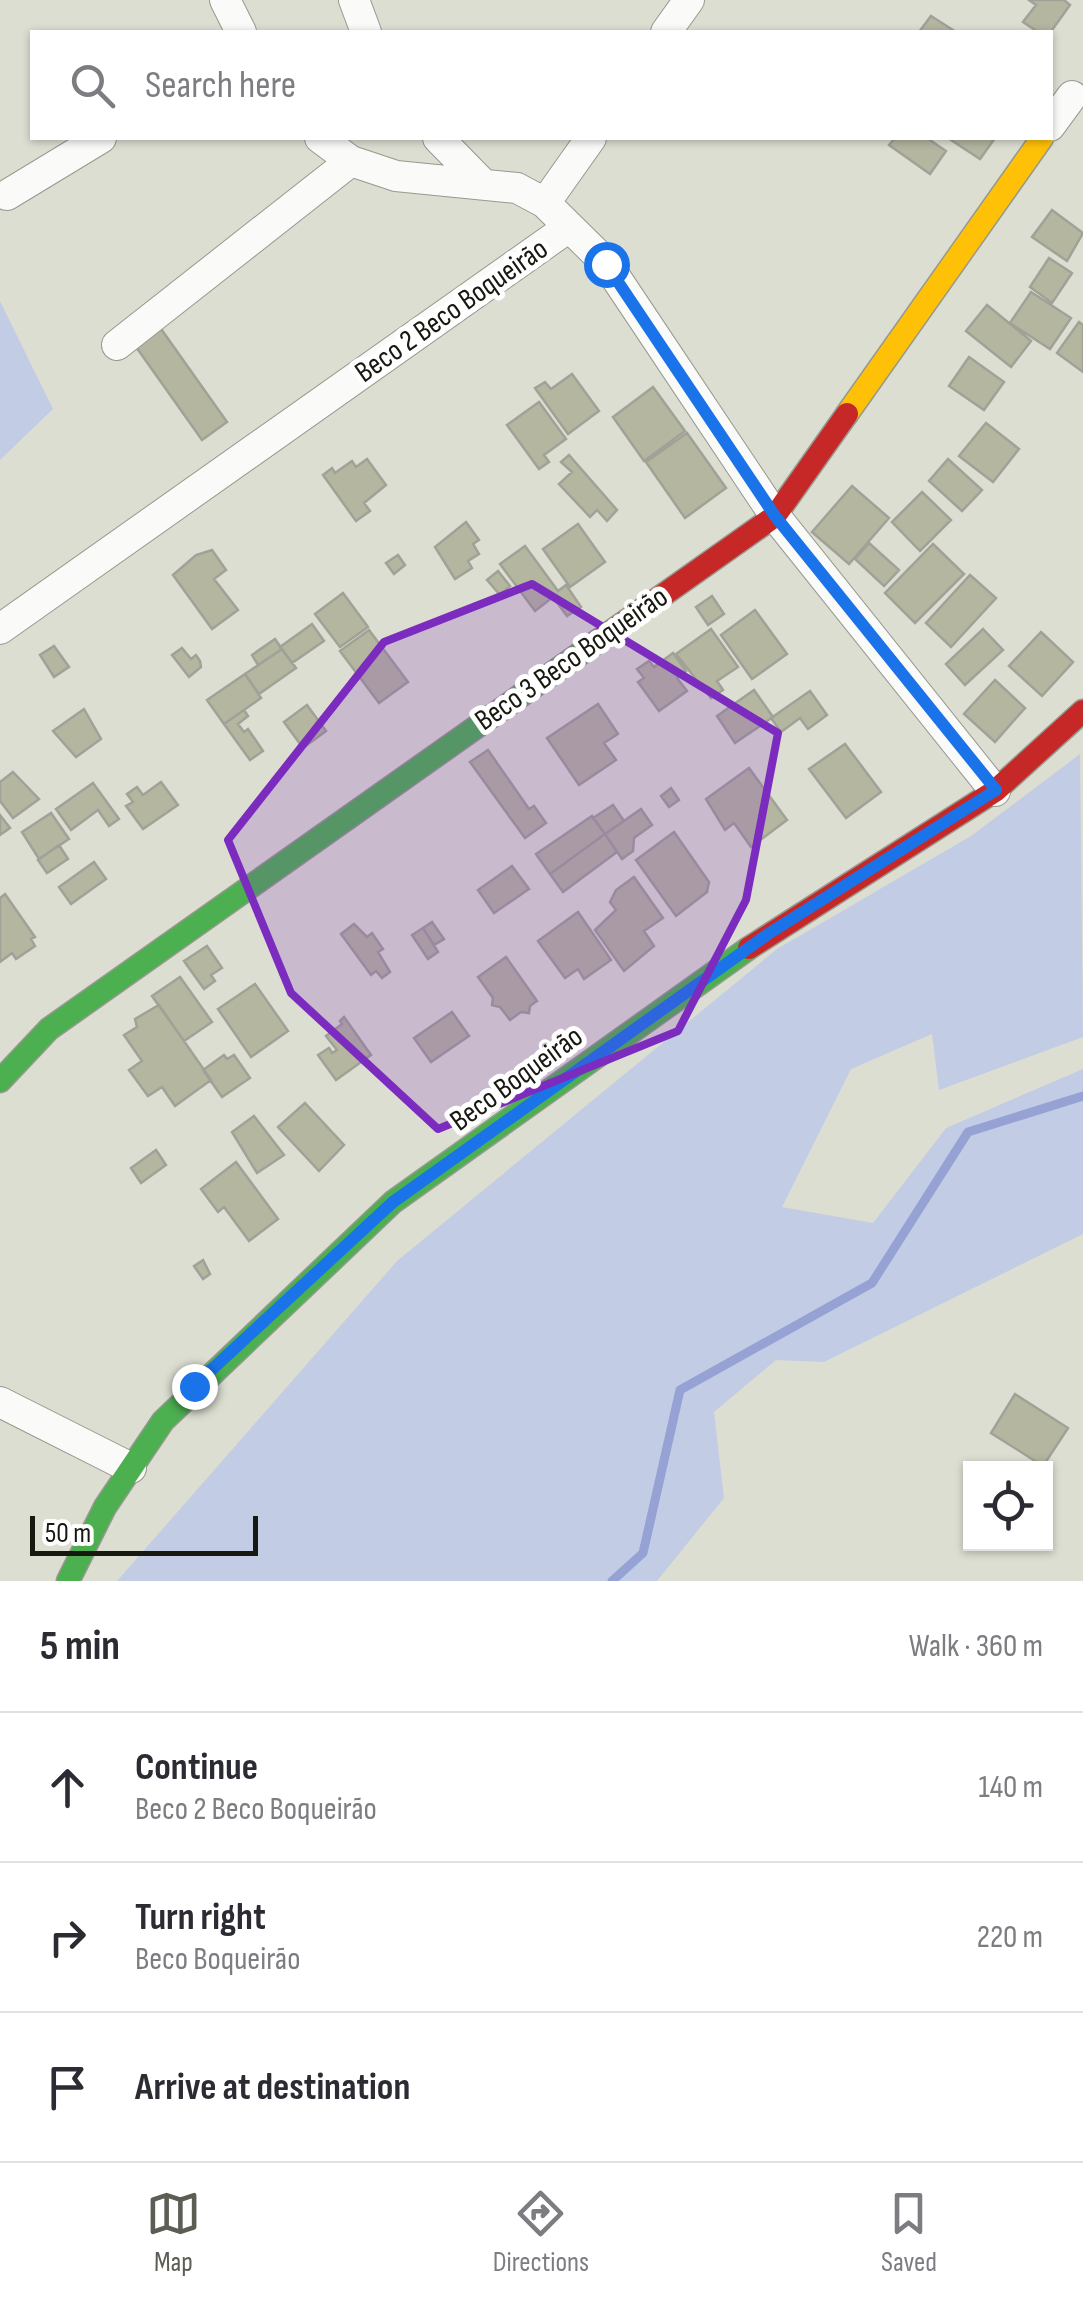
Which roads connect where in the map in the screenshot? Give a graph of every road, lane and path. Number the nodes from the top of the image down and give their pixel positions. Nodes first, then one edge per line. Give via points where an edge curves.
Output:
1 (225, 0) edge
2 (354, 0) edge
3 (689, 0) edge
4 (240, 30) edge
5 (365, 30) edge
6 (667, 30) edge
7 (1072, 96) dead end
8 (1053, 122) edge
9 (98, 140) edge
10 (323, 140) edge
11 (440, 140) edge
12 (590, 140) edge
13 (1041, 140) edge
14 (351, 161) junction
15 (482, 184) junction
16 (7, 195) dead end
17 (544, 203) junction
18 (568, 226) junction
19 (117, 346) dead end
20 (775, 516) junction
21 (0, 629) edge
22 (1083, 711) edge
23 (996, 790) junction
24 (0, 1080) edge
25 (0, 1402) edge
26 (131, 1468) junction
27 (68, 1581) edge

1 - 4 street
2 - 5 street
3 - 6 street
7 - 8 street
9 - 16 street
10 - 14 street
11 - 15 street
12 - 17 street
13 - 20 street, Beco 3 Beco Boqueirão
14 - 15 street via 396,176
14 - 19 street
15 - 17 street via 517,188
17 - 18 street
18 - 20 street, Beco 2 Beco Boqueirão via 606,264
18 - 21 street, Beco 2 Beco Boqueirão
20 - 23 street, Beco 2 Beco Boqueirão
20 - 24 street, Beco 3 Beco Boqueirão via 49,1028
22 - 23 street, Beco Boqueirão
23 - 26 street, Beco Boqueirão via 768,934 393,1202 194,1386
25 - 26 street
26 - 27 street, Beco Boqueirão

